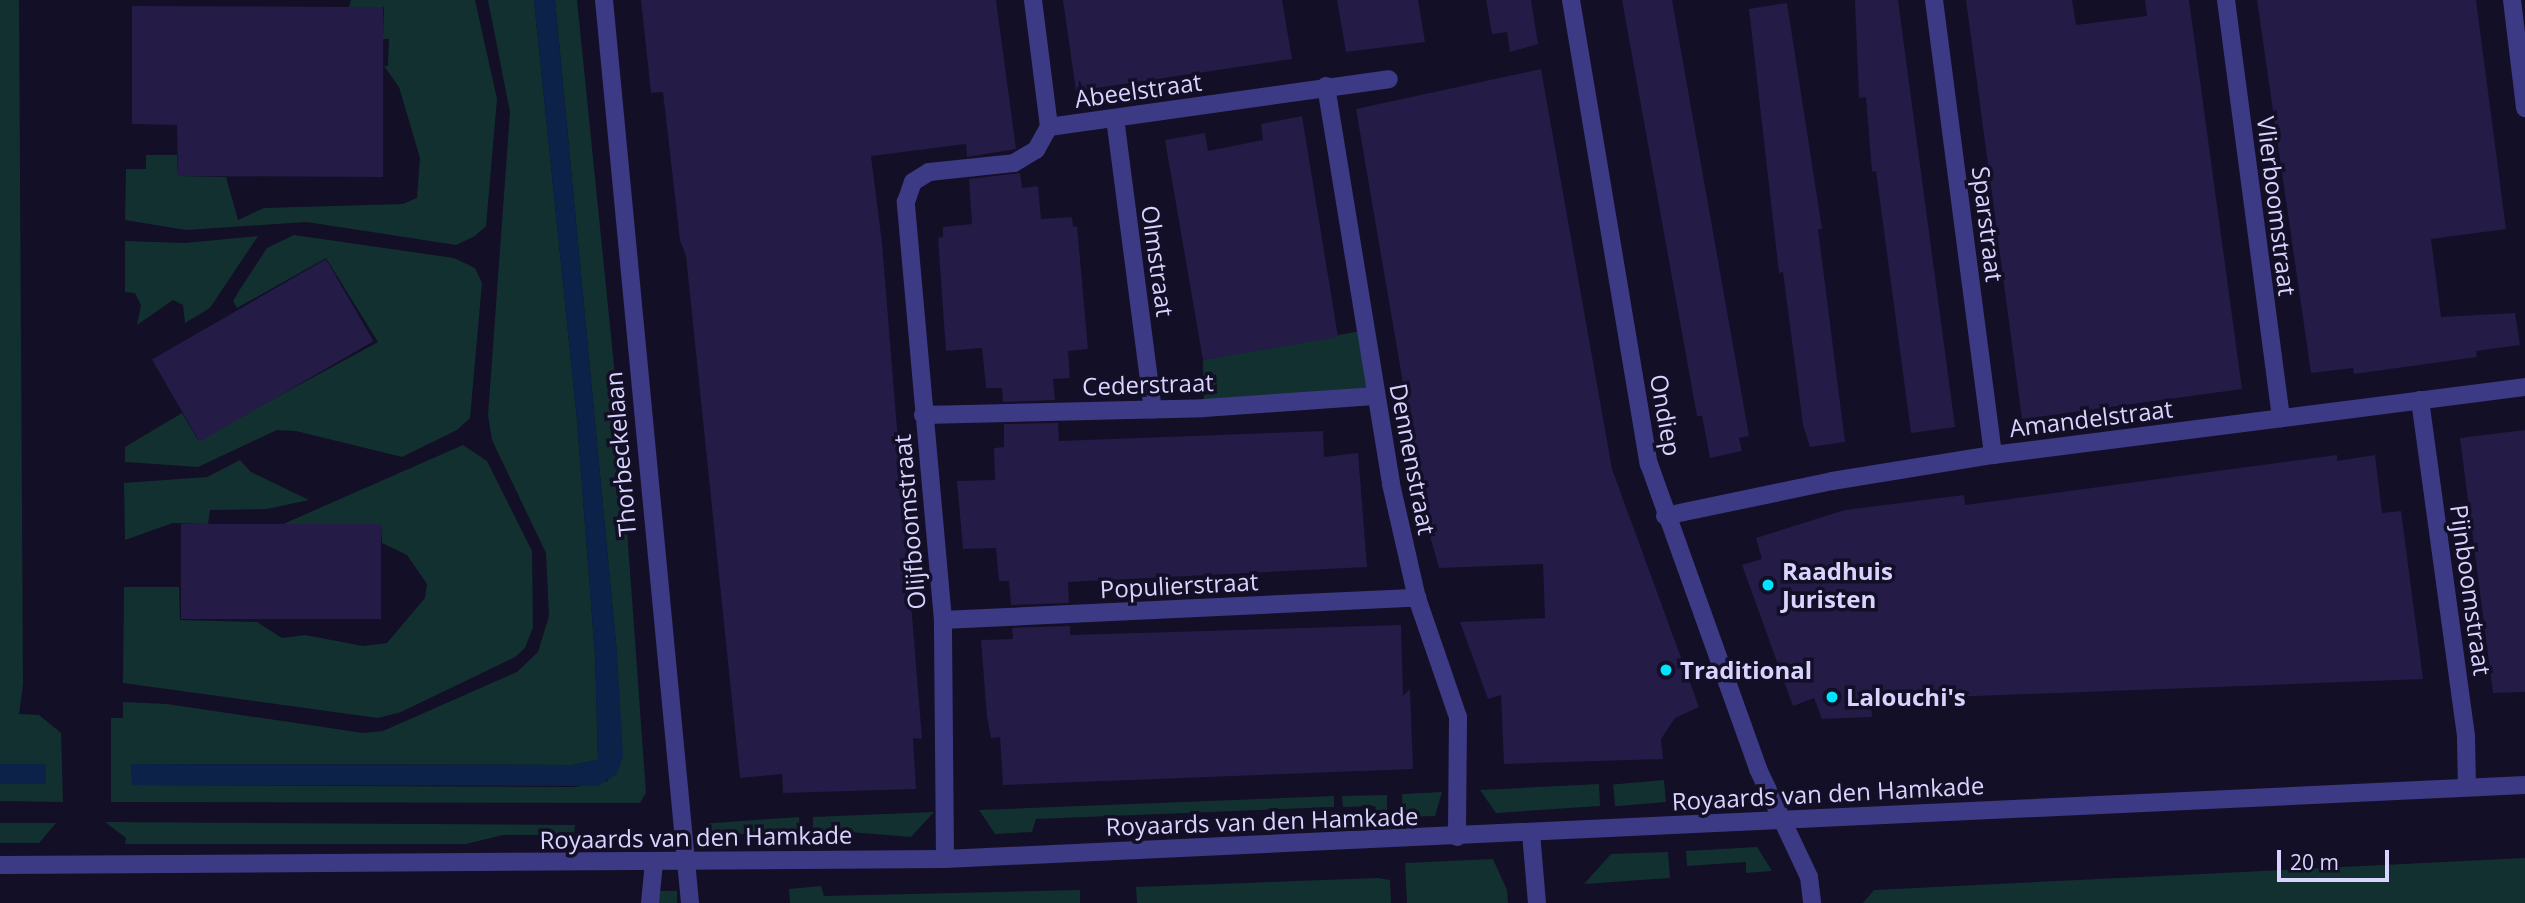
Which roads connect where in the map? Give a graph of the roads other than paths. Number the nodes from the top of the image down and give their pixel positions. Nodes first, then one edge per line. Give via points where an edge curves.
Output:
1 (604, 0) edge
2 (1032, 0) edge
3 (1571, 0) edge
4 (1934, 0) edge
5 (2226, 0) edge
6 (2512, 0) edge
7 (1389, 79) dead end
8 (1326, 86) junction
9 (2525, 108) edge
10 (1115, 118) junction
11 (1049, 127) junction
12 (913, 182) joint
13 (2525, 387) edge
14 (1374, 396) junction
15 (2420, 400) junction
16 (1153, 410) junction
17 (923, 415) junction
18 (2281, 418) junction
19 (1993, 455) junction
20 (1665, 516) junction
21 (1418, 598) junction
22 (943, 620) junction
23 (2525, 785) edge
24 (2467, 787) junction
25 (1780, 820) junction
26 (1531, 833) junction
27 (1457, 837) junction
28 (945, 859) junction
29 (684, 861) junction
30 (654, 862) junction
31 (0, 865) edge
32 (650, 903) edge
33 (690, 903) edge
34 (1537, 903) edge
35 (1812, 903) edge

1 - 29 street, Thorbeckelaan
2 - 11 street
3 - 20 street, Ondiep via 1649,464
4 - 19 street, Sparstraat
5 - 18 street, Vlierboomstraat
6 - 9 street
7 - 8 street, Abeelstraat
8 - 10 street, Abeelstraat
8 - 14 street, Dennenstraat
10 - 11 street, Abeelstraat
10 - 16 street, Olmstraat
11 - 12 street, Abeelstraat via 1036,150 1014,163 929,172
12 - 17 street, Olijfboomstraat via 906,202
13 - 15 street, Amandelstraat
14 - 16 street, Cederstraat
14 - 21 street, Dennenstraat
15 - 18 street, Amandelstraat
15 - 24 street, Pijnboomstraat via 2466,737
16 - 17 street, Cederstraat
17 - 22 street, Olijfboomstraat
18 - 19 street, Amandelstraat
19 - 20 street, Amandelstraat via 1832,481
20 - 25 street, Ondiep
21 - 22 street, Populierstraat
21 - 27 street, Dennenstraat via 1458,717
22 - 28 street, Olijfboomstraat
23 - 24 street, Royaards van den Hamkade
24 - 25 street, Royaards van den Hamkade
25 - 26 street, Royaards van den Hamkade
25 - 35 street, Ondiep via 1809,877
26 - 27 street, Royaards van den Hamkade
26 - 34 street
27 - 28 street, Royaards van den Hamkade
28 - 29 street, Royaards van den Hamkade
29 - 30 street, Royaards van den Hamkade
29 - 33 street, Thorbeckelaan
30 - 31 street, Royaards van den Hamkade
30 - 32 street

